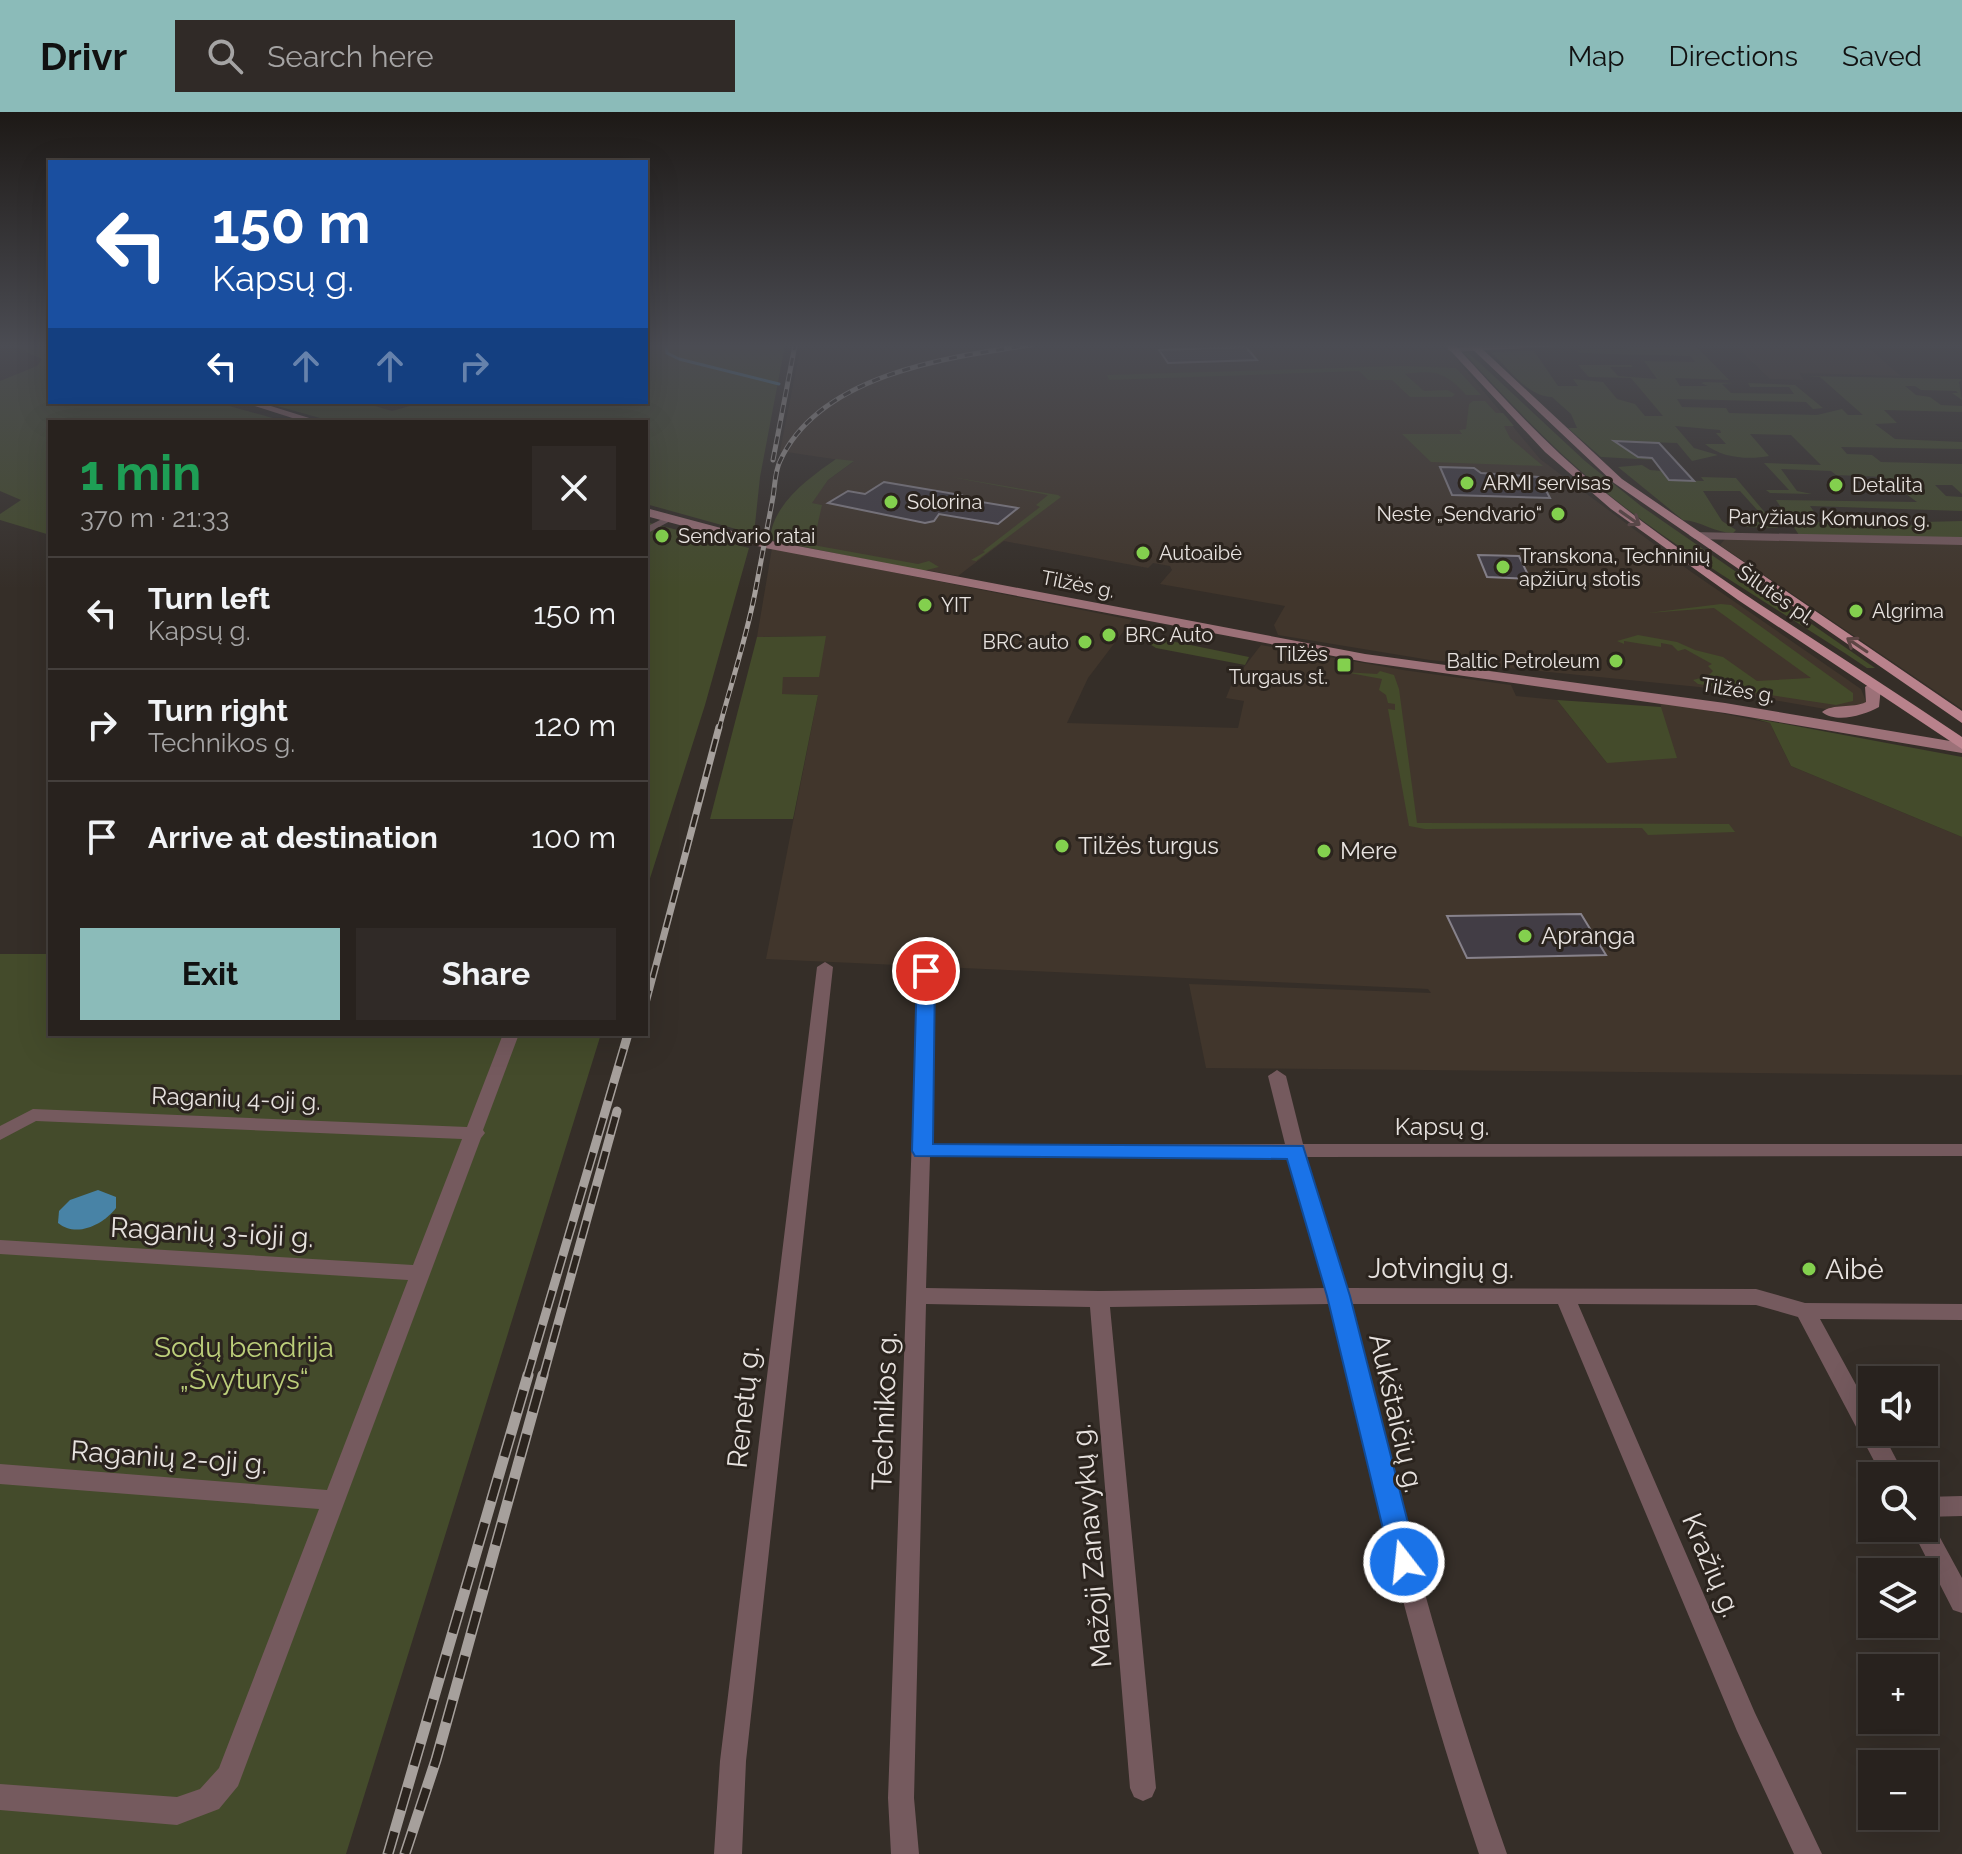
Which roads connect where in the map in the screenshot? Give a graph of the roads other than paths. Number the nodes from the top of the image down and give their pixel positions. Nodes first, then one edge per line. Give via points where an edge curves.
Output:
1 (1527, 426) edge
2 (1559, 426) edge
3 (648, 513) edge
4 (669, 519) junction
5 (648, 530) edge
6 (1695, 535) junction
7 (1962, 541) edge
8 (1506, 677) junction
9 (1873, 687) junction
10 (1830, 712) junction
11 (1962, 718) edge
12 (1959, 741) edge
13 (825, 967) dead end
14 (926, 971) dead end
15 (510, 1036) edge
16 (1277, 1076) dead end
17 (476, 1133) junction
18 (0, 1134) edge
19 (1962, 1150) edge
20 (923, 1151) junction
21 (1296, 1151) junction
22 (0, 1247) edge
23 (421, 1273) junction
24 (918, 1296) junction
25 (1338, 1296) junction
26 (1565, 1297) junction
27 (1099, 1299) junction
28 (1805, 1311) junction
29 (1962, 1312) edge
30 (1886, 1462) edge
31 (0, 1474) edge
32 (334, 1500) junction
33 (1962, 1506) edge
34 (1938, 1507) edge
35 (1930, 1542) edge
36 (1962, 1602) edge
37 (1143, 1788) dead end
38 (0, 1797) edge
39 (728, 1854) edge
40 (905, 1854) edge
41 (1493, 1854) edge
42 (1808, 1854) edge

1 -> 9 main road, Šilutės pl. via 1608,501
2 - 6 main road, Šilutės pl. via 1618,481
3 - 4 main road, Tilžės g.
4 - 5 street
4 - 8 main road, Tilžės g. via 758,542 1365,658
6 - 7 street, Paryžiaus Komunos g.
11 -> 6 main road, Šilutės pl.
8 - 10 main road, Tilžės g. via 1624,685
8 - 12 main road, Tilžės g.
9 - 10 main road via 1874,704 1858,712
9 - 12 main road, Šilutės pl.
10 - 12 main road, Tilžės g.
13 - 39 street, Renetų g. via 733,1761
14 - 20 street, Technikos g.
15 - 17 street
16 - 21 street, Aukštaičių g.
17 - 18 street, Raganių 4-oji g. via 33,1115
17 - 23 street
19 - 21 street, Kapsų g.
20 - 21 street, Kapsų g.
20 - 24 street, Technikos g.
21 - 25 street, Aukštaičių g.
22 - 23 street, Raganių 3-ioji g.
23 - 32 street
24 - 27 street, Jotvingių g.
24 - 40 street, Technikos g. via 901,1798
25 - 26 street, Jotvingių g.
25 - 27 street, Jotvingių g.
25 - 41 street, Aukštaičių g. via 1387,1502 1454,1742
26 - 28 street, Jotvingių g. via 1756,1297
26 - 42 street, Kražių g. via 1746,1722
27 - 37 street, Mažoji Zanavykų g.
28 - 29 street, Jotvingių g.
28 - 30 street
31 - 32 street, Raganių 2-oji g.
32 - 38 street via 229,1777 209,1799 177,1811
33 - 34 street
35 - 36 street

